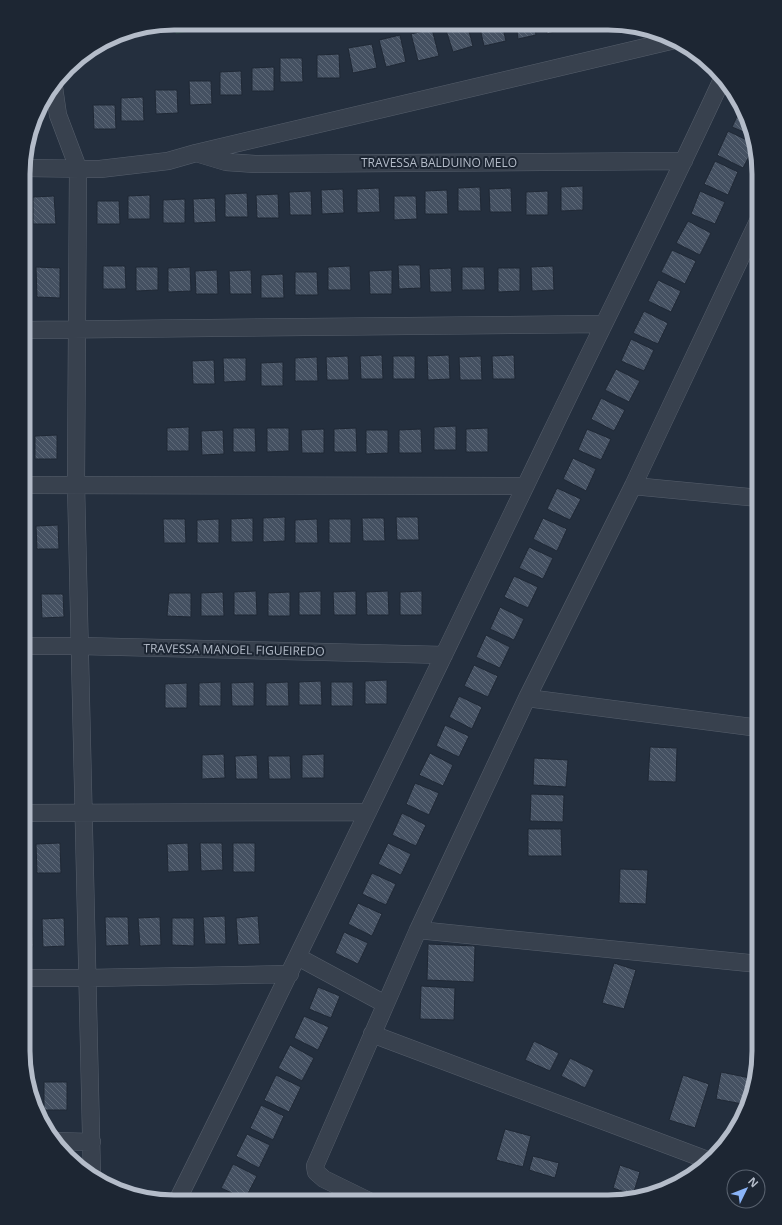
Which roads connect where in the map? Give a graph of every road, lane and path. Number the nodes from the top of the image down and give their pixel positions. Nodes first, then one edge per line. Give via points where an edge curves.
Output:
1 (665, 42) edge
2 (720, 84) edge
3 (55, 93) edge
4 (196, 153) junction
5 (684, 161) junction
6 (30, 168) edge
7 (78, 168) junction
8 (752, 248) edge
9 (603, 324) junction
10 (77, 329) junction
11 (30, 330) edge
12 (76, 484) junction
13 (30, 485) edge
14 (525, 486) junction
15 (633, 486) junction
16 (752, 497) edge
17 (30, 646) edge
18 (80, 646) junction
19 (444, 654) junction
20 (527, 698) junction
21 (752, 727) edge
22 (368, 812) junction
23 (30, 813) edge
24 (84, 813) junction
25 (418, 930) junction
26 (298, 957) junction
27 (752, 963) edge
28 (290, 974) junction
29 (30, 978) edge
30 (88, 978) junction
31 (385, 1004) junction
32 (372, 1034) junction
33 (63, 1142) edge
34 (92, 1142) junction
35 (704, 1159) edge
36 (92, 1170) edge
37 (181, 1195) edge
38 (357, 1195) edge

1 - 4 street
2 - 5 street
3 - 7 street via 58,115
4 - 5 street, TRAVESSA BALDUINO MELO via 226,162 255,164
4 - 7 street via 168,161 100,169
5 - 9 street
6 - 7 street
7 - 10 street
8 - 15 street
9 - 10 street
9 - 14 street
10 - 11 street
10 - 12 street
12 - 13 street
12 - 14 street
12 - 18 street
14 - 19 street
15 - 16 street
15 - 20 street
17 - 18 street, TRAVESSA MANOEL FIGUEIREDO
18 - 19 street, TRAVESSA MANOEL FIGUEIREDO
18 - 24 street
19 - 22 street
20 - 21 street
20 - 25 street
22 - 24 street
22 - 26 street
23 - 24 street
24 - 30 street
25 - 27 street
25 - 31 street
26 - 28 street
26 - 31 street
28 - 30 street
28 - 37 street
29 - 30 street
30 - 34 street
31 - 32 street
32 - 35 street
32 - 38 street via 315,1166 316,1172 324,1179
33 - 34 street
34 - 36 street

